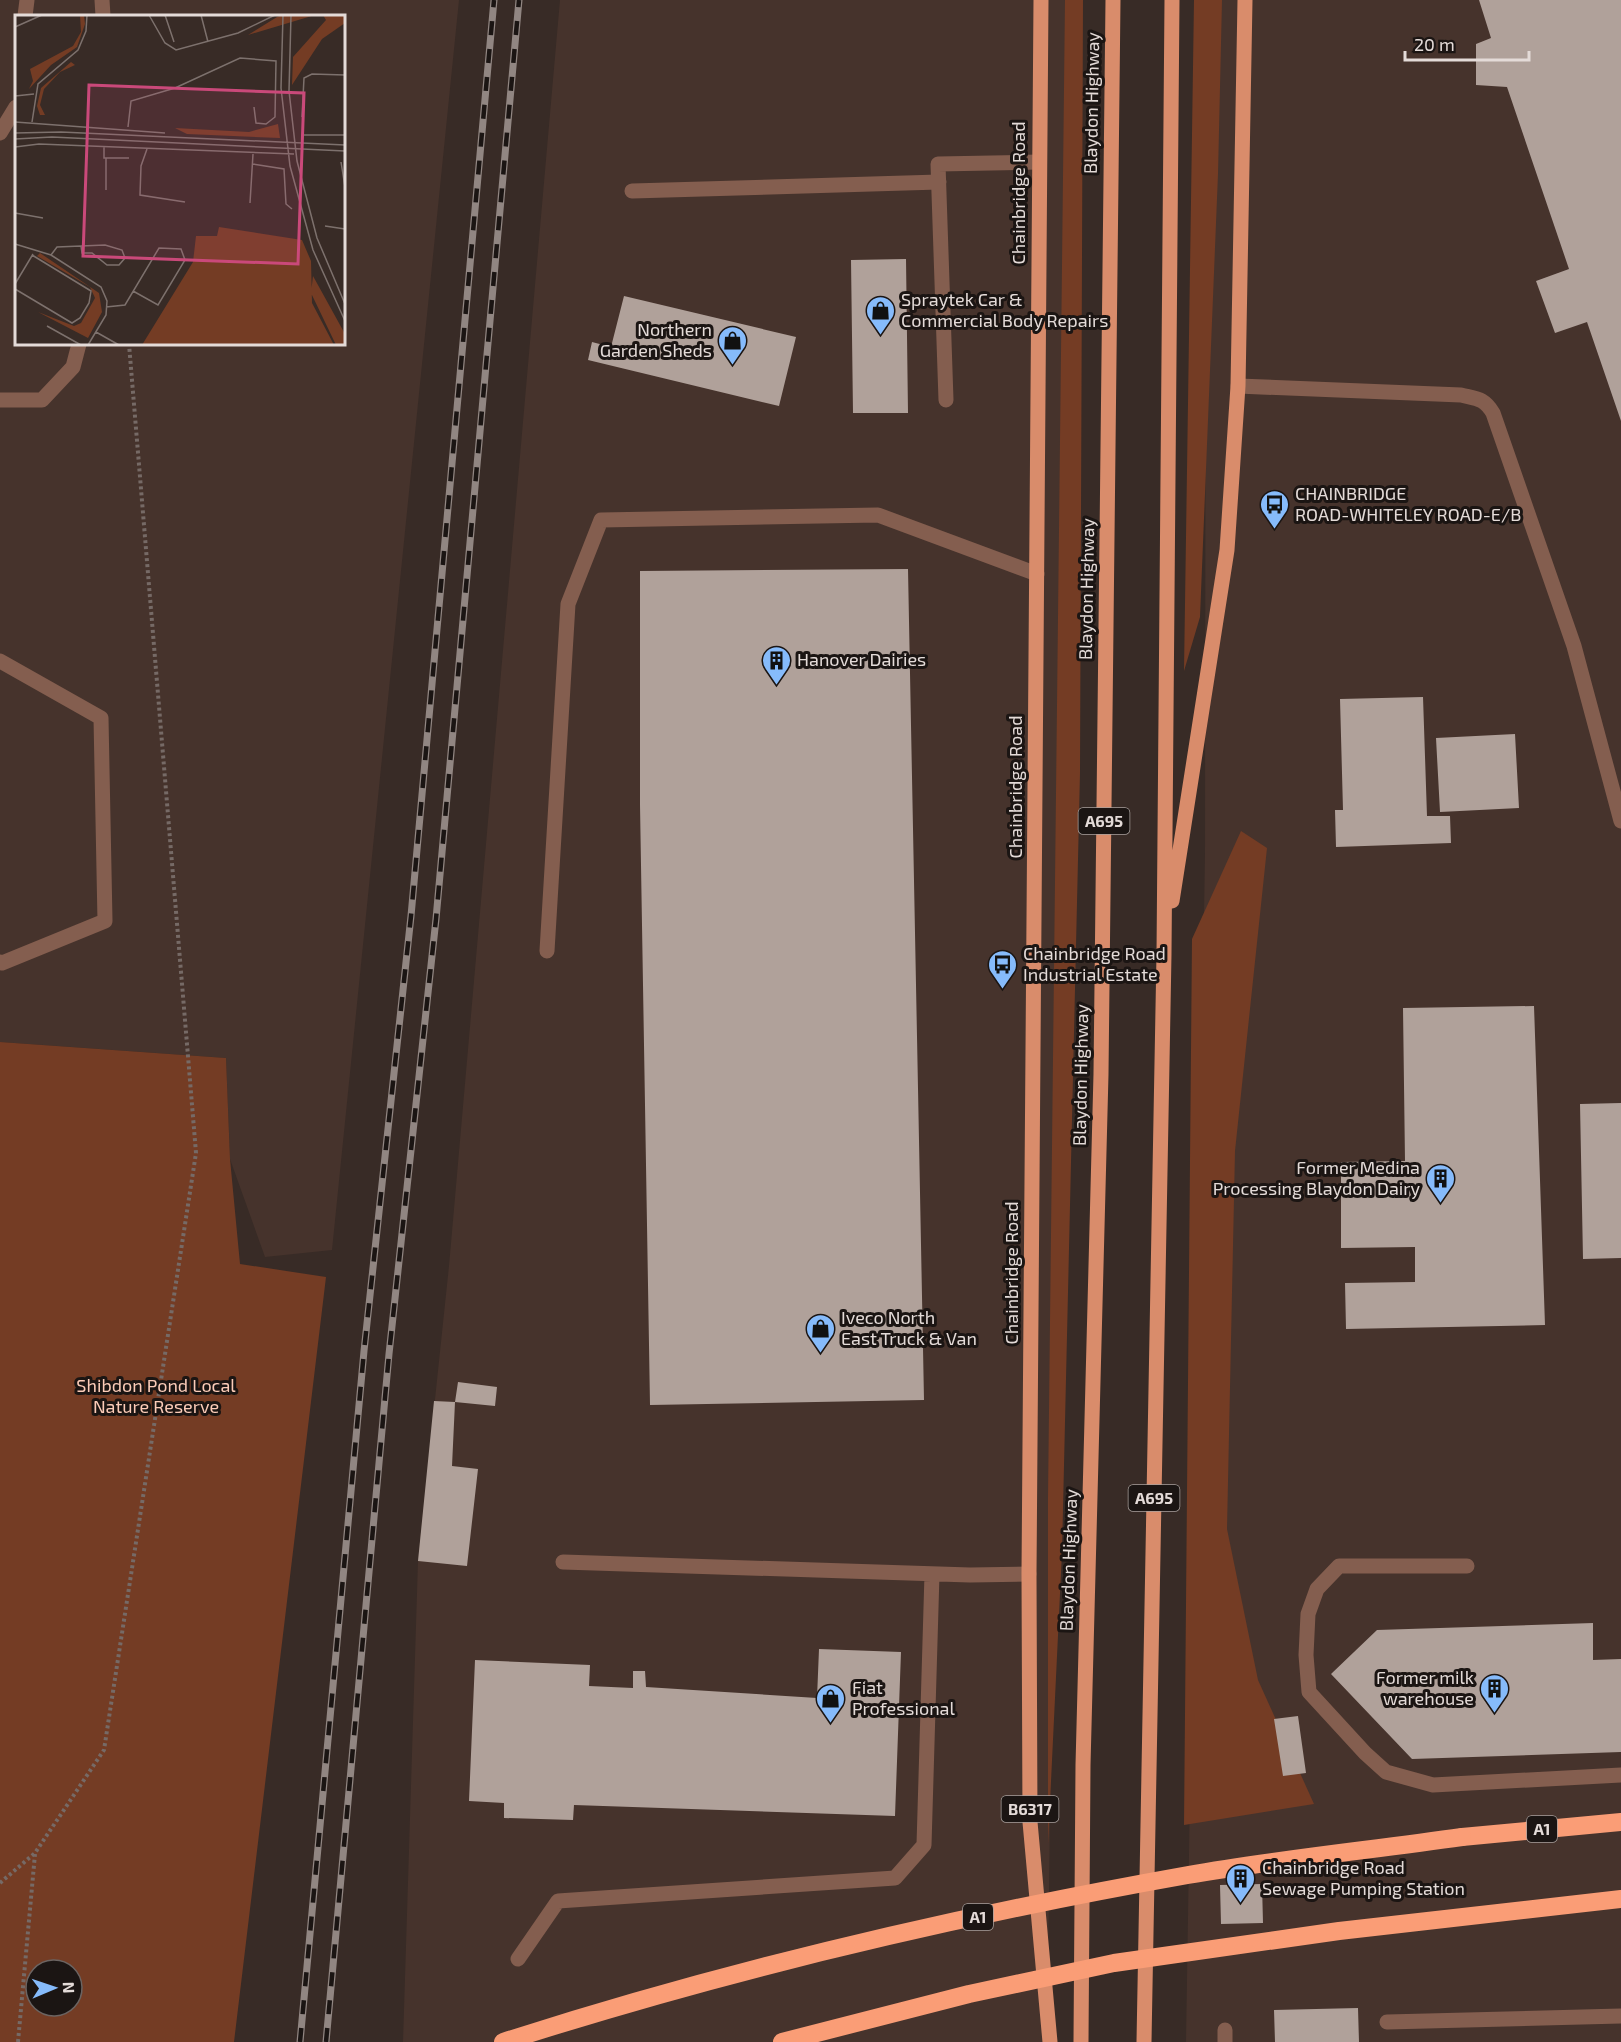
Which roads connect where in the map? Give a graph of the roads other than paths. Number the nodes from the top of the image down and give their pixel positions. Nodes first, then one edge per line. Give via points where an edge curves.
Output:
1 (27, 0) edge
2 (102, 0) edge
3 (1041, 0) edge
4 (1113, 0) edge
5 (1172, 0) edge
6 (1245, 0) edge
7 (25, 15) edge
8 (103, 15) edge
9 (15, 109) edge
10 (0, 133) edge
11 (1039, 162) junction
12 (939, 182) junction
13 (632, 191) dead end
14 (79, 345) edge
15 (1238, 386) junction
16 (0, 400) edge
17 (946, 400) dead end
18 (1036, 574) junction
19 (0, 661) edge
20 (1621, 821) edge
21 (547, 951) dead end
22 (1164, 954) junction
23 (0, 962) edge
24 (563, 1562) dead end
25 (1467, 1566) dead end
26 (932, 1574) junction
27 (1029, 1574) junction
28 (1621, 1775) edge
29 (1621, 1822) edge
30 (1621, 1899) edge
31 (518, 1959) dead end
32 (1621, 2016) edge
33 (1387, 2022) dead end
34 (503, 2042) edge
35 (782, 2042) edge
36 (1050, 2042) edge
37 (1081, 2042) edge
38 (1144, 2042) edge

1 - 7 street
2 - 8 street
3 - 11 main road, Chainbridge Road / B6317
4 - 37 main road, Blaydon Highway / A695 via 1101,1074 1083,1764
5 - 22 main road, A695
6 - 15 main road
9 - 10 street
11 - 12 street via 938,164
11 - 18 main road, Chainbridge Road / B6317
12 - 13 street
12 - 17 street
14 - 16 street via 73,367 42,400
15 - 20 street via 1461,395 1487,403 1574,646
15 - 22 main road via 1227,550
18 - 21 street via 879,515 601,520 568,604
18 - 27 main road, Chainbridge Road / B6317
19 - 23 street via 101,718 105,921
22 - 38 main road, A695
24 - 26 street
25 - 28 street via 1339,1566 1317,1589 1308,1614 1309,1692 1386,1772 1433,1785
26 - 27 street
26 - 31 street via 924,1845 896,1878 558,1901
27 - 36 main road, B6317 via 1030,1822
29 - 34 highway, A1, bridge via 1462,1837 1190,1875 920,1928 654,1996
30 - 35 highway, bridge via 1339,1931 1114,1963 969,1994
32 - 33 street

